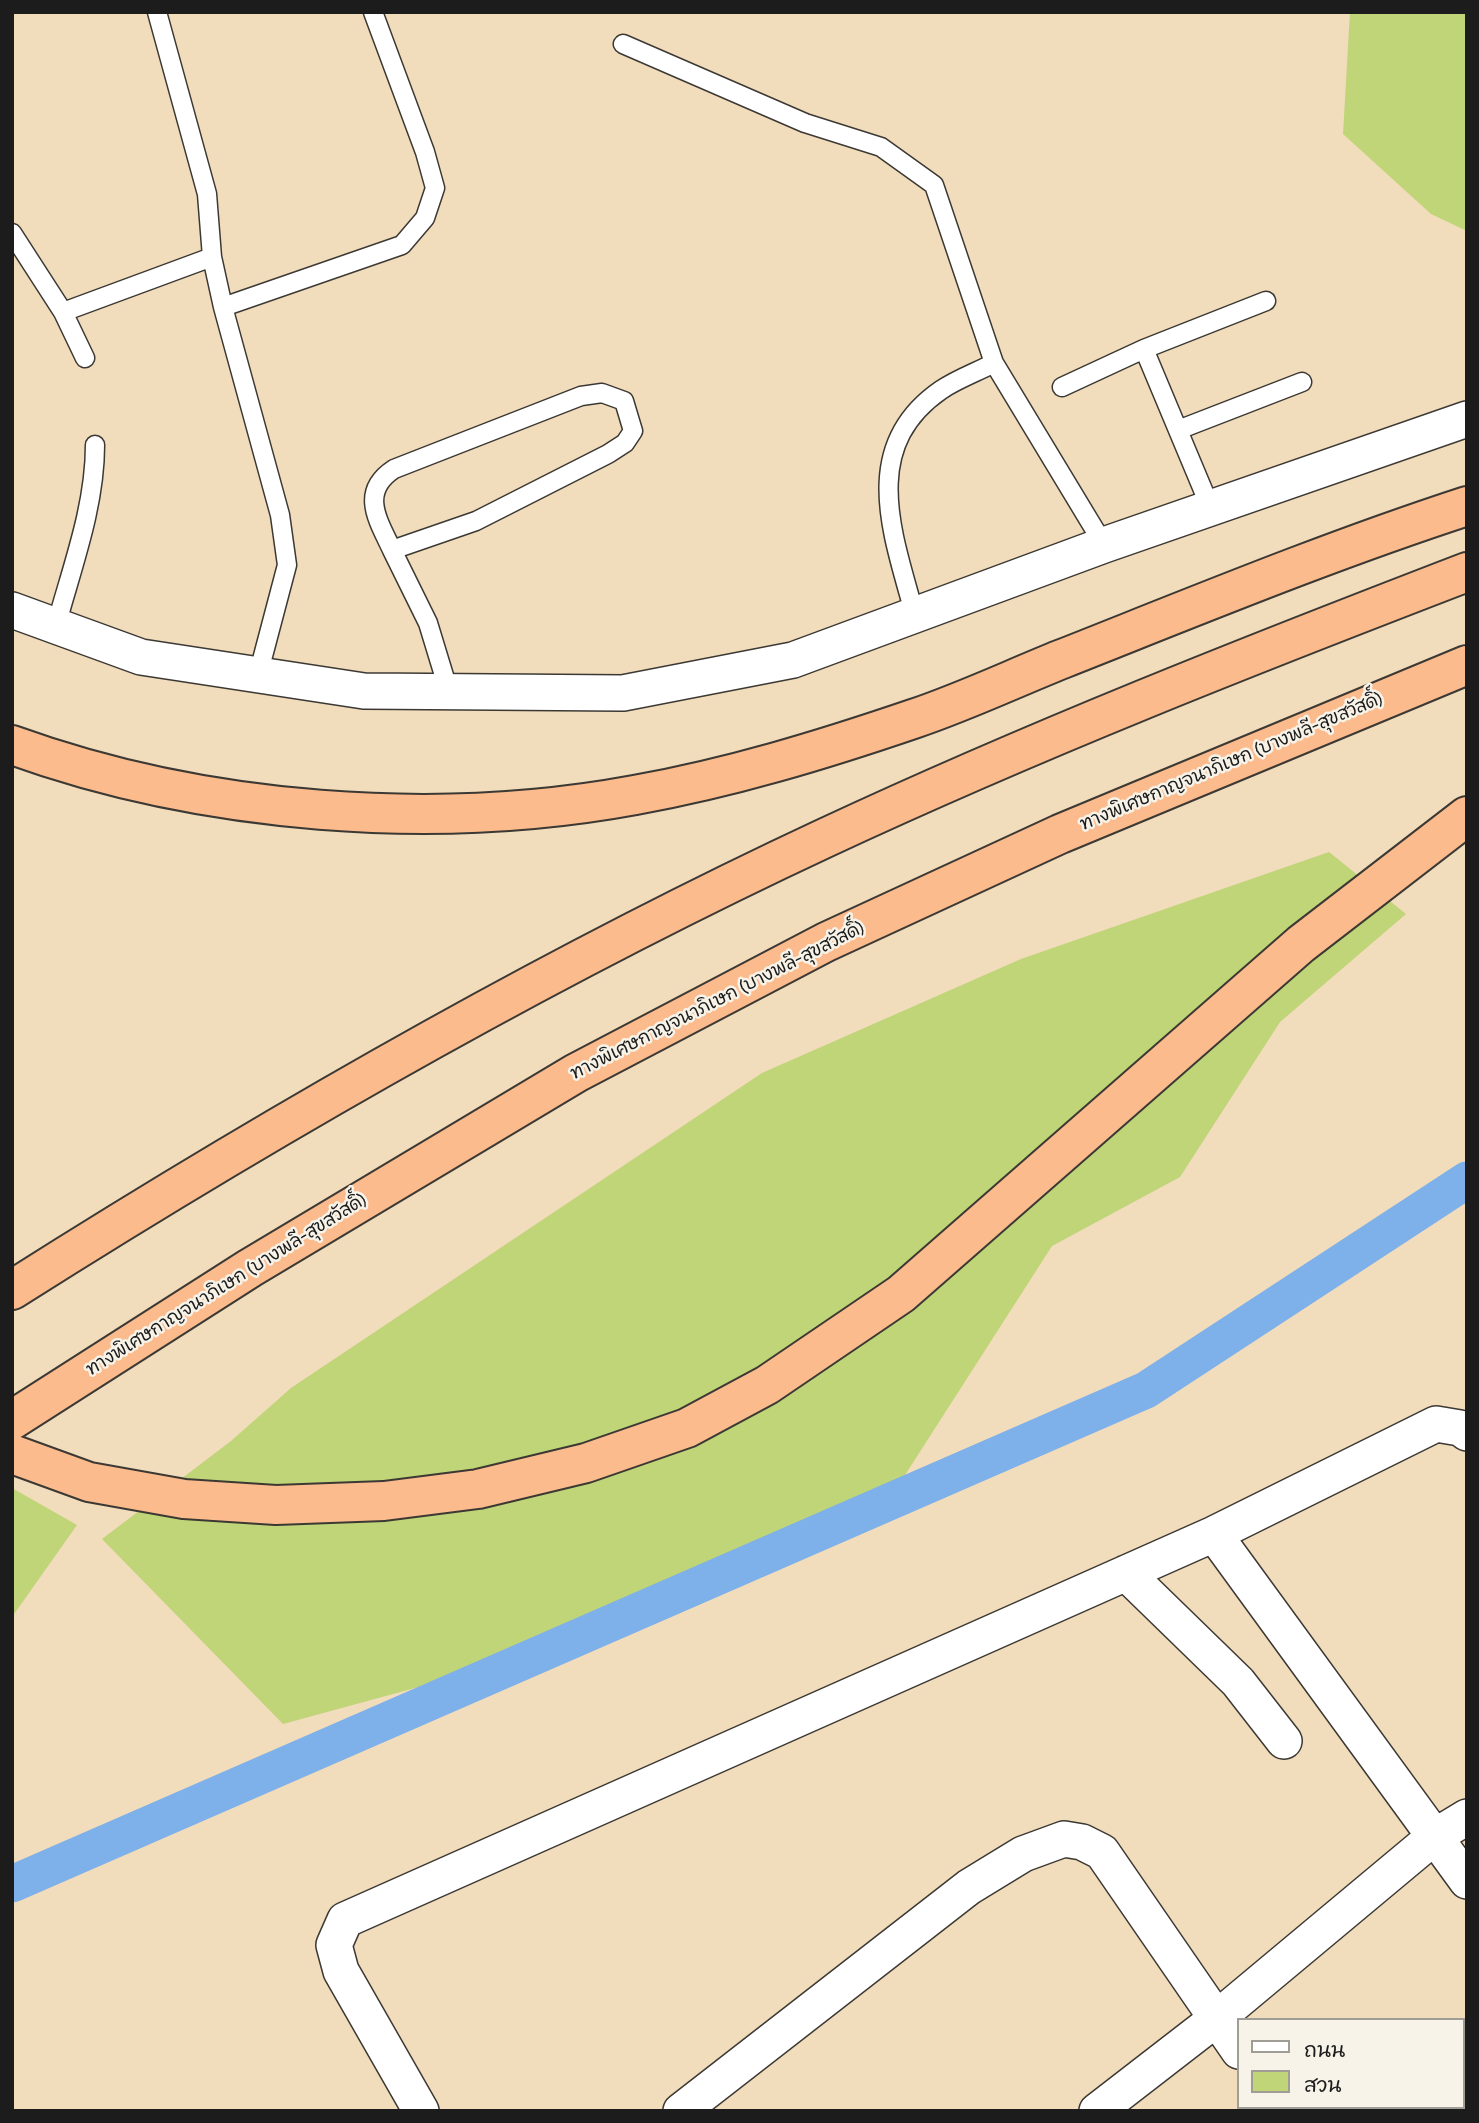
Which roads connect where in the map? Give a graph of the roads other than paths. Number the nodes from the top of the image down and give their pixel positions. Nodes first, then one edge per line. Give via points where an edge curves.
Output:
1 (157, 12) edge
2 (373, 12) edge
3 (623, 44) dead end
4 (12, 233) edge
5 (212, 257) junction
6 (1266, 301) dead end
7 (223, 307) junction
8 (62, 312) junction
9 (1144, 349) junction
10 (85, 358) dead end
11 (994, 363) junction
12 (1302, 382) dead end
13 (1062, 387) dead end
14 (1467, 419) edge
15 (1178, 430) junction
16 (95, 445) dead end
17 (1467, 506) edge
18 (1211, 509) junction
19 (1104, 545) junction
20 (392, 550) junction
21 (1467, 572) edge
22 (12, 610) edge
23 (915, 616) junction
24 (56, 626) junction
25 (1467, 665) edge
26 (258, 675) junction
27 (449, 692) junction
28 (12, 745) edge
29 (1467, 816) edge
30 (12, 1290) edge
31 (12, 1420) edge
32 (1467, 1433) edge
33 (12, 1454) edge
34 (1214, 1534) junction
35 (1126, 1573) junction
36 (1284, 1741) dead end
37 (1467, 1817) edge
38 (1434, 1837) junction
39 (1467, 1881) edge
40 (1216, 2019) junction
41 (1238, 2051) edge
42 (421, 2111) edge
43 (681, 2111) edge
44 (1097, 2111) edge

1 - 5 lane via 207,194
2 - 7 lane via 435,188 425,218 402,245
3 - 11 lane via 805,123 881,147 934,185
4 - 8 lane
5 - 7 lane
5 - 8 lane
6 - 9 lane
7 - 26 lane via 280,515 286,565
8 - 10 lane
9 - 13 lane
9 - 15 lane
11 - 19 lane
11 - 23 lane via 940,390 906,422 888,466 887,508
12 - 15 lane
14 - 18 street
15 - 18 lane
16 - 24 lane via 95,473 84,526
17 - 28 highway via 1242,587 918,718 741,773 633,796 525,810 331,810 229,799 131,779
18 - 19 street
19 - 23 street
20 - 20 lane via 476,521 608,454 633,431 624,401 602,393 581,396 394,469 381,478 374,492 374,514
20 - 27 lane via 428,623
21 - 30 highway via 1113,711 825,838 532,984 196,1174
22 - 24 street
23 - 27 street via 793,660 623,693
24 - 26 street via 141,657
25 - 31 highway, ทางพิเศษกาญจนาภิเษก (บางพลี-สุขสวัสดิ์) via 1059,834 826,942 576,1073 250,1268
26 - 27 street via 364,691
29 - 33 highway via 1301,944 901,1294 768,1385 687,1429 559,1470 478,1489 384,1501 275,1505 184,1500 89,1482
32 - 34 street via 1436,1424
34 - 35 street
34 - 38 street
35 - 36 street via 1238,1682
35 - 42 street via 345,1920 334,1945 341,1971
37 - 38 street
38 - 39 street
38 - 40 street
40 - 41 street
40 - 43 street via 1102,1852 1064,1839 1023,1854 969,1887
40 - 44 street

